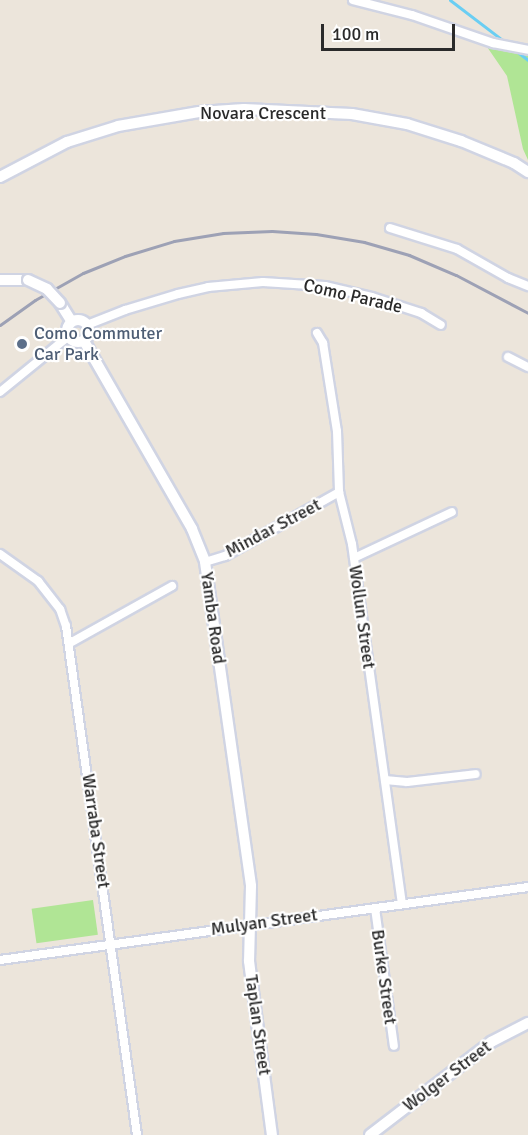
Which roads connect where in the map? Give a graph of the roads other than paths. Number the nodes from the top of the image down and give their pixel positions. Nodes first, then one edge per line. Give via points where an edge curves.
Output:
1 (353, 0) edge
2 (528, 50) edge
3 (528, 172) edge
4 (0, 177) edge
5 (390, 228) dead end
6 (0, 280) edge
7 (528, 286) edge
8 (72, 322) junction
9 (87, 325) junction
10 (441, 325) dead end
11 (317, 333) dead end
12 (69, 336) junction
13 (84, 340) junction
14 (508, 357) dead end
15 (528, 367) edge
16 (0, 392) edge
17 (339, 492) junction
18 (452, 512) dead end
19 (0, 554) edge
20 (354, 558) junction
21 (205, 562) junction
22 (172, 586) dead end
23 (70, 644) junction
24 (476, 774) dead end
25 (385, 780) junction
26 (528, 887) edge
27 (402, 904) junction
28 (375, 908) junction
29 (250, 924) junction
30 (112, 943) junction
31 (0, 960) edge
32 (528, 1023) edge
33 (394, 1046) dead end
34 (273, 1132) edge
35 (137, 1135) edge
36 (370, 1135) edge

1 - 2 street via 412,15 493,44
3 - 4 street, Novara Crescent via 460,141 407,124 352,114 244,109 199,112 118,126 67,142
5 - 7 street via 457,249
6 - 8 street, bridge via 28,280 47,289
8 - 9 street via 79,320
8 - 12 street via 67,330
9 - 10 street, Como Parade via 178,294 263,282 325,286 372,297 421,313
9 - 13 street via 89,332
11 - 17 street, Wollun Street via 323,343 337,431
12 - 13 street via 74,341
12 - 16 street
13 - 21 street, Yamba Road via 192,529
14 - 15 street
17 - 20 street, Wollun Street
17 - 21 street, Mindar Street via 225,555
18 - 20 street
19 - 23 street, Warraba Street via 51,594 60,609
20 - 25 street, Wollun Street
21 - 29 street, Yamba Road via 251,886
22 - 23 street
23 - 30 street, Warraba Street
24 - 25 street via 407,782
25 - 27 street, Wollun Street
26 - 27 street, Mulyan Street
27 - 28 street, Mulyan Street
28 - 29 street, Mulyan Street
28 - 33 street, Burke Street
29 - 30 street, Mulyan Street
29 - 34 street, Taplan Street via 249,961
30 - 31 street, Mulyan Street
30 - 35 street, Warraba Street
32 - 36 street, Wolger Street via 491,1042

